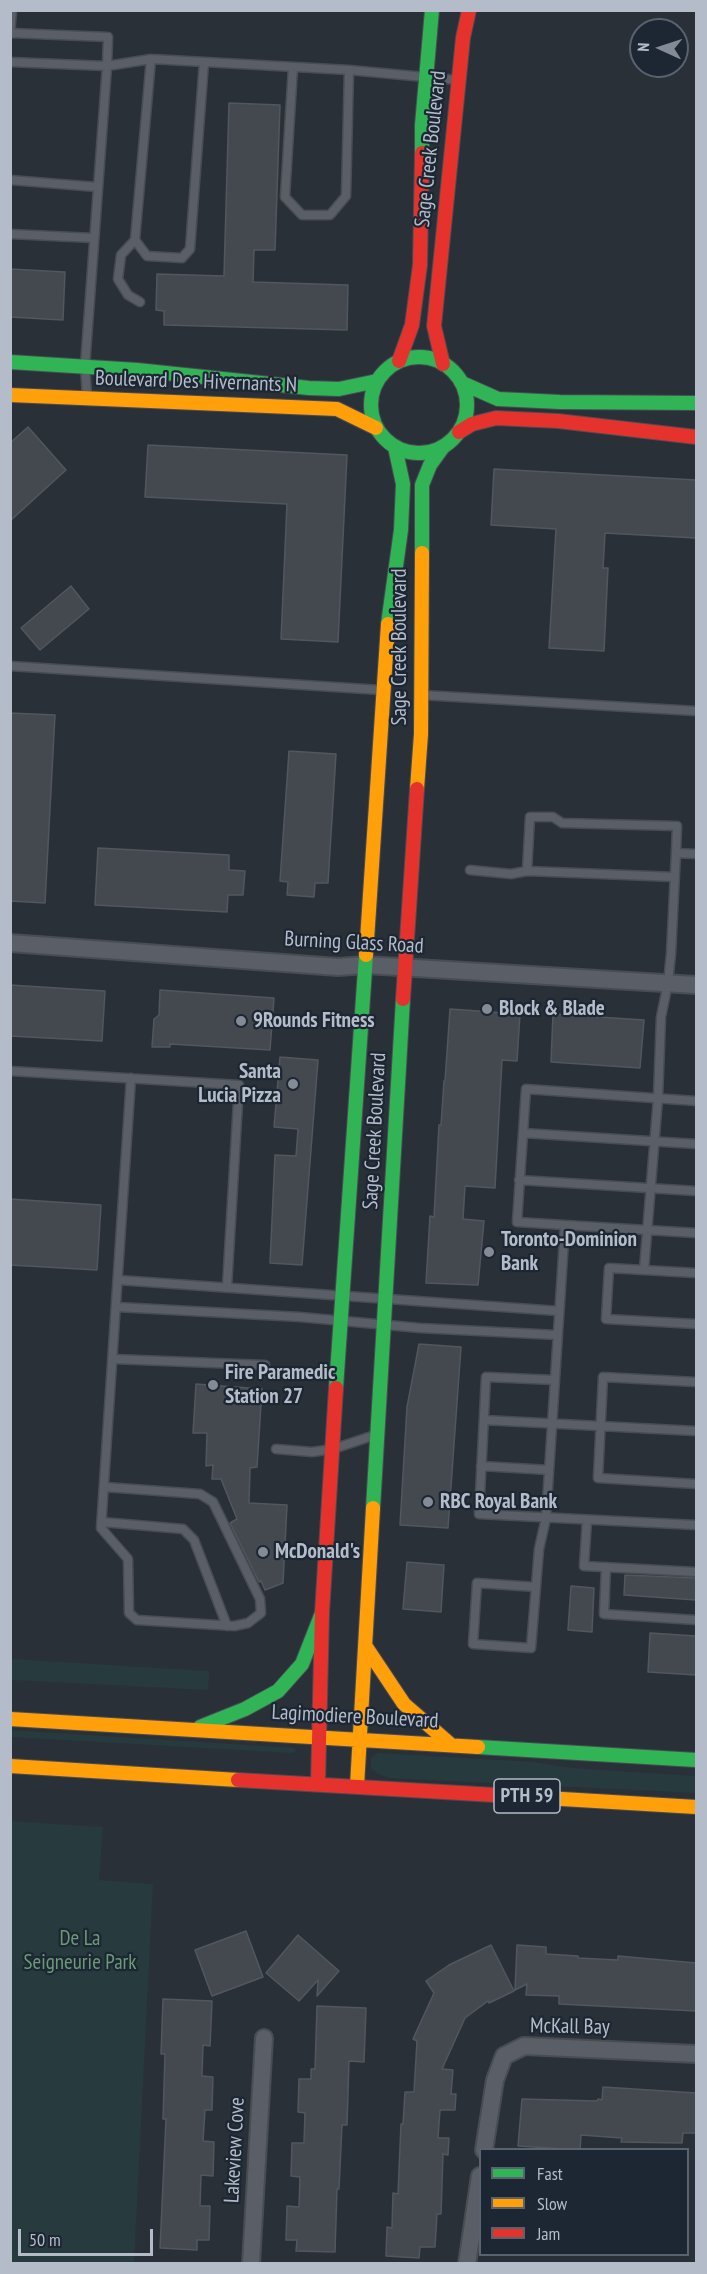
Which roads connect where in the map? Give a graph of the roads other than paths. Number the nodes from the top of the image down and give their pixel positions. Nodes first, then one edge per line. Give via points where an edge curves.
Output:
1 (12, 10) edge
2 (432, 10) edge
3 (469, 10) edge
4 (10, 34) edge
5 (151, 59) junction
6 (10, 62) edge
7 (204, 62) junction
8 (107, 66) junction
9 (293, 67) junction
10 (349, 70) junction
11 (426, 76) junction
12 (460, 81) junction
13 (10, 180) edge
14 (97, 187) junction
15 (10, 234) edge
16 (94, 238) junction
17 (135, 240) junction
18 (140, 302) dead end
19 (399, 361) junction
20 (10, 362) edge
21 (443, 363) junction
22 (85, 366) junction
23 (377, 381) junction
24 (462, 383) junction
25 (10, 395) edge
26 (87, 400) junction
27 (696, 403) edge
28 (376, 428) junction
29 (459, 432) junction
30 (696, 437) edge
31 (395, 447) junction
32 (443, 447) junction
33 (10, 666) edge
34 (383, 690) junction
35 (421, 695) junction
36 (696, 711) edge
37 (676, 854) junction
38 (696, 854) edge
39 (470, 870) dead end
40 (527, 871) junction
41 (675, 877) junction
42 (10, 943) edge
43 (366, 965) junction
44 (405, 967) junction
45 (668, 983) junction
46 (696, 985) edge
47 (10, 1071) edge
48 (131, 1078) junction
49 (658, 1098) junction
50 (696, 1101) edge
51 (523, 1133) junction
52 (655, 1142) junction
53 (696, 1144) edge
54 (519, 1180) junction
55 (651, 1188) junction
56 (696, 1191) edge
57 (565, 1225) junction
58 (648, 1230) junction
59 (696, 1233) edge
60 (644, 1270) junction
61 (696, 1273) edge
62 (118, 1280) junction
63 (227, 1287) junction
64 (342, 1294) junction
65 (387, 1299) junction
66 (117, 1307) junction
67 (559, 1311) junction
68 (341, 1321) junction
69 (696, 1324) edge
70 (385, 1325) junction
71 (558, 1335) junction
72 (113, 1359) junction
73 (265, 1365) dead end
74 (555, 1380) junction
75 (696, 1382) edge
76 (484, 1420) junction
77 (552, 1423) junction
78 (600, 1426) junction
79 (696, 1431) edge
80 (379, 1434) junction
81 (276, 1449) dead end
82 (333, 1449) junction
83 (481, 1466) junction
84 (549, 1470) junction
85 (696, 1484) edge
86 (105, 1487) junction
87 (546, 1518) junction
88 (587, 1520) junction
89 (102, 1522) junction
90 (696, 1525) edge
91 (606, 1567) junction
92 (696, 1572) edge
93 (536, 1587) junction
94 (322, 1613) junction
95 (696, 1620) edge
96 (228, 1626) junction
97 (366, 1647) junction
98 (10, 1719) edge
99 (194, 1730) junction
100 (320, 1737) junction
101 (359, 1740) junction
102 (449, 1743) junction
103 (686, 1747) dead end
104 (666, 1758) junction
105 (696, 1760) edge
106 (10, 1766) edge
107 (318, 1784) junction
108 (357, 1786) junction
109 (696, 1807) edge
110 (264, 2038) dead end
111 (696, 2054) edge
112 (484, 2148) edge
113 (479, 2183) edge
114 (252, 2264) edge
115 (468, 2264) edge

1 - 4 lane
2 - 11 street, Sage Creek Boulevard
3 - 12 street, Sage Creek Boulevard
4 - 8 lane via 108,37
5 - 7 lane
5 - 8 lane
5 - 17 lane
6 - 8 lane
7 - 9 lane
7 - 17 lane via 190,249 182,258 147,256
8 - 14 lane
9 - 10 lane
9 - 10 lane via 285,197 302,215 330,216 346,196
10 - 11 lane
11 - 12 lane
11 - 19 street, Sage Creek Boulevard via 420,265 412,325
12 - 21 street, Sage Creek Boulevard via 434,326
13 - 14 lane
14 - 16 lane
15 - 16 lane
16 - 22 lane
17 - 18 lane via 121,255 118,279 128,295
19 - 21 street via 417,357
19 - 23 street
20 - 22 street, Boulevard Des Hivernants N
21 - 24 street
22 - 23 street, Boulevard Des Hivernants N via 309,388 339,389
22 - 26 lane
23 - 28 street via 371,399
24 - 27 street via 498,399
24 - 29 street via 467,403
25 - 26 street, Boulevard Des Hivernants N
26 - 28 street, Boulevard Des Hivernants N via 337,409
28 - 31 street
29 - 30 street via 496,418
29 - 32 street
31 - 32 street via 414,453
31 - 34 street, Sage Creek Boulevard via 403,484 401,530 389,605
32 - 35 street, Sage Creek Boulevard via 422,485
33 - 34 lane
34 - 43 street, Sage Creek Boulevard
35 - 36 lane
35 - 44 street, Sage Creek Boulevard
37 - 38 lane
37 - 40 lane via 677,826 562,823 553,817 530,817
37 - 41 lane
39 - 40 lane via 511,874
40 - 41 lane
41 - 45 lane
42 - 43 street, Burning Glass Road via 338,967
43 - 44 street, Burning Glass Road
43 - 64 street, Sage Creek Boulevard
44 - 45 street, Burning Glass Road
44 - 65 street, Sage Creek Boulevard
45 - 46 street, Burning Glass Road
45 - 49 lane via 661,1017
47 - 48 lane
48 - 62 lane
48 - 63 lane via 239,1085
49 - 50 lane
49 - 51 lane via 526,1089
49 - 52 lane
51 - 52 lane
51 - 54 lane
52 - 53 lane
52 - 55 lane
54 - 55 lane
54 - 57 lane via 516,1222
55 - 56 lane
55 - 58 lane
57 - 58 lane
57 - 67 lane
58 - 59 lane
58 - 60 lane
60 - 61 lane
60 - 69 lane via 609,1268 606,1319
62 - 63 lane
62 - 66 lane
63 - 64 lane
64 - 65 lane
64 - 68 street, Sage Creek Boulevard
65 - 67 lane
65 - 70 street, Sage Creek Boulevard
66 - 68 lane
66 - 72 lane
67 - 71 lane
68 - 70 lane
68 - 82 street, Sage Creek Boulevard
70 - 71 lane
70 - 80 street, Sage Creek Boulevard
71 - 74 lane
72 - 73 lane
72 - 86 lane
74 - 76 lane via 486,1377
74 - 77 lane
75 - 78 lane via 603,1377
76 - 77 lane
76 - 83 lane
77 - 78 lane
77 - 84 lane
78 - 79 lane
78 - 85 lane via 598,1479
80 - 82 lane
80 - 97 street, Sage Creek Boulevard
81 - 82 lane
82 - 94 street, Sage Creek Boulevard
83 - 84 lane
83 - 87 lane via 479,1514
84 - 87 lane
86 - 89 lane
86 - 96 lane via 200,1494 213,1502 260,1599 261,1612 248,1623
87 - 88 lane
87 - 93 lane
88 - 90 lane
88 - 91 lane via 584,1566
89 - 96 lane via 183,1529 194,1540
89 - 96 lane via 101,1528 128,1559 129,1613 137,1620
91 - 92 lane
91 - 95 lane via 604,1614
93 - 93 lane via 531,1648 473,1644 477,1583
94 - 99 street via 302,1664 278,1691
94 - 100 street, Sage Creek Boulevard
97 - 101 street, Sage Creek Boulevard
97 - 102 street via 404,1704
98 - 99 street, Lagimodiere Boulevard / PTH 59
99 - 100 street, Lagimodiere Boulevard / PTH 59
100 - 101 street, Lagimodiere Boulevard / PTH 59
100 - 107 street, Sage Creek Boulevard
101 - 102 street, Lagimodiere Boulevard / PTH 59
101 - 108 street, Sage Creek Boulevard
102 - 104 street, Lagimodiere Boulevard / PTH 59
103 - 104 street
104 - 105 street, Lagimodiere Boulevard / PTH 59
106 - 107 street, PTH 59
107 - 108 street, PTH 59
108 - 109 street, PTH 59
110 - 114 street, Lakeview Cove
111 - 112 street, McKall Bay via 524,2046 504,2056 495,2079
113 - 115 street

